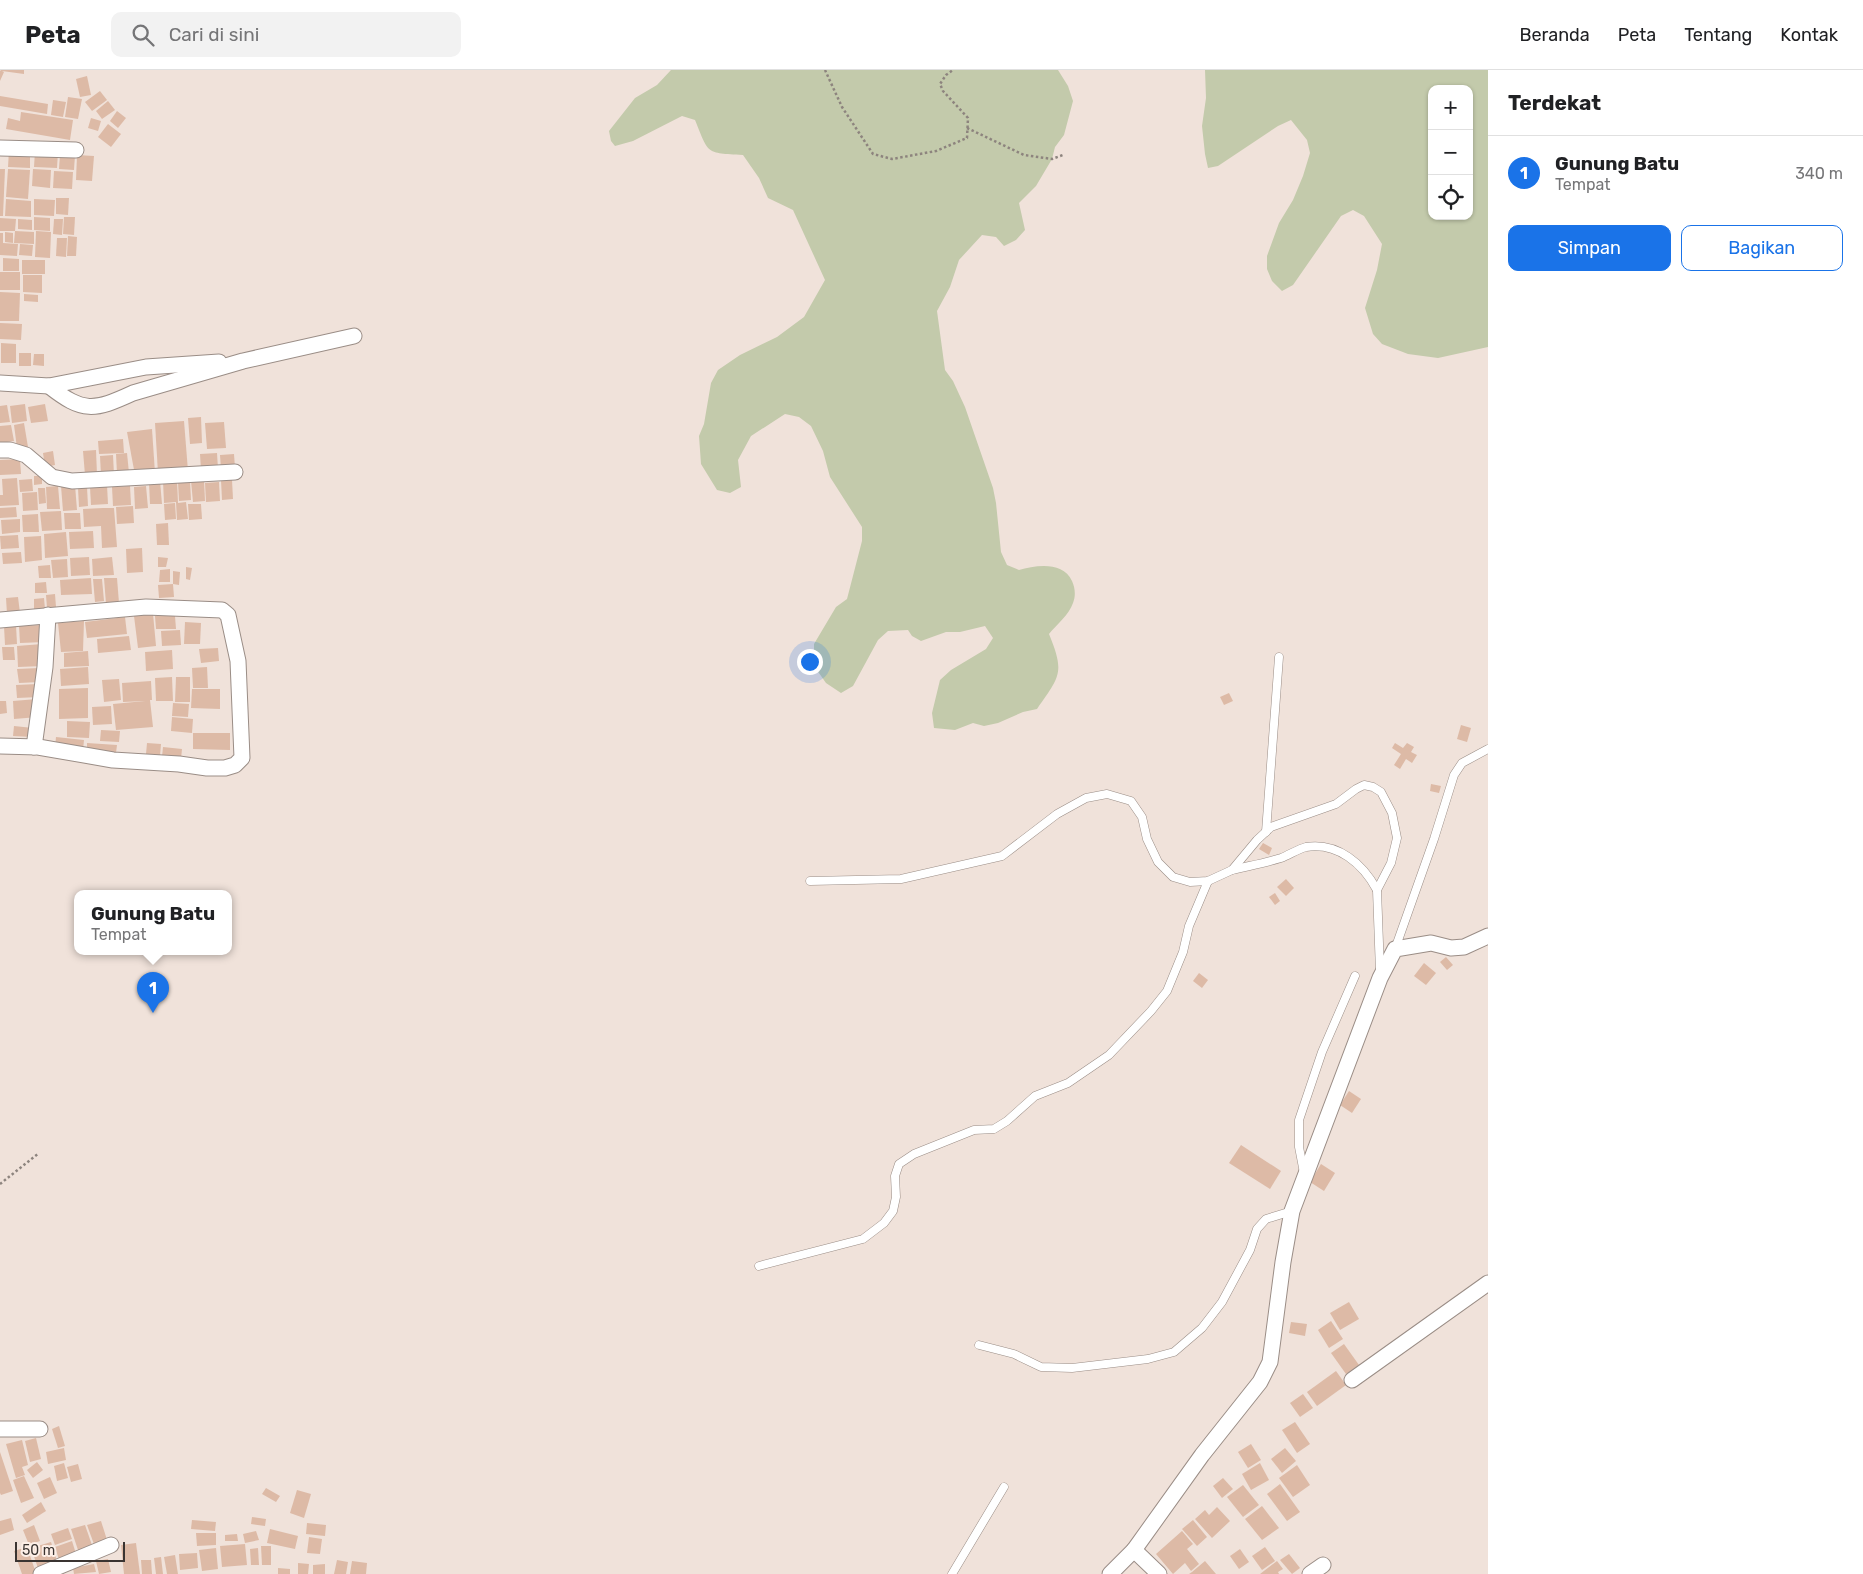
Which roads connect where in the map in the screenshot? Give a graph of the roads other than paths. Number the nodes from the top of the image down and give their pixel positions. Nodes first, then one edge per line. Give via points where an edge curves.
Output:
1 (0, 148) edge
2 (76, 150) dead end
3 (354, 336) dead end
4 (243, 361) junction
5 (0, 383) edge
6 (49, 386) junction
7 (0, 450) edge
8 (235, 472) dead end
9 (48, 615) junction
10 (0, 620) edge
11 (1279, 657) dead end
12 (0, 746) edge
13 (34, 747) junction
14 (1488, 749) edge
15 (1266, 832) junction
16 (1232, 870) junction
17 (810, 881) dead end
18 (1208, 881) junction
19 (1378, 890) junction
20 (1488, 936) edge
21 (1395, 948) junction
22 (1355, 976) dead end
23 (1380, 978) junction
24 (1304, 1178) junction
25 (1292, 1211) junction
26 (759, 1266) dead end
27 (1488, 1284) edge
28 (980, 1345) dead end
29 (1352, 1380) dead end
30 (40, 1429) dead end
31 (0, 1430) edge
32 (1004, 1487) dead end
33 (111, 1545) dead end
34 (1134, 1550) junction
35 (1323, 1566) dead end
36 (41, 1574) edge
37 (952, 1574) edge
38 (1110, 1574) edge
39 (1160, 1574) edge
40 (1310, 1574) edge

1 - 2 street
3 - 4 street
4 - 6 street via 146,367
4 - 6 street via 87,407 63,397
5 - 6 street
7 - 8 street via 26,455 52,477 72,481
9 - 10 street
9 - 13 street via 45,674
9 - 13 street via 146,607 222,610 228,615 238,661 242,758 226,768 207,768 114,760
11 - 15 lane
12 - 13 street
14 - 21 lane via 1462,763 1454,775
15 - 16 lane
15 - 19 lane via 1286,821 1336,804 1364,785 1373,787 1382,792 1392,813 1398,838
16 - 18 lane
16 - 19 lane via 1280,858 1306,847 1334,848 1369,875
17 - 18 lane via 901,879 1002,856 1057,814 1086,798 1107,794 1131,801 1142,817 1147,840 1158,862 1173,877 1190,882
18 - 26 lane via 1167,991 1109,1055 1068,1083 1035,1096 994,1129 974,1130 914,1154 899,1164 893,1211 884,1223 863,1239
19 - 23 lane
20 - 21 street via 1464,947 1451,948 1431,943
21 - 23 street
22 - 24 lane via 1322,1052 1299,1120
23 - 24 street
24 - 25 street
25 - 28 lane via 1266,1219 1257,1229 1250,1250 1222,1302 1202,1328 1174,1352 1148,1359 1072,1368 1041,1367 1014,1354
25 - 34 street via 1270,1362 1260,1382 1202,1455
27 - 29 street
30 - 31 street
32 - 37 lane
33 - 36 street
34 - 38 street
34 - 39 street
35 - 40 street

